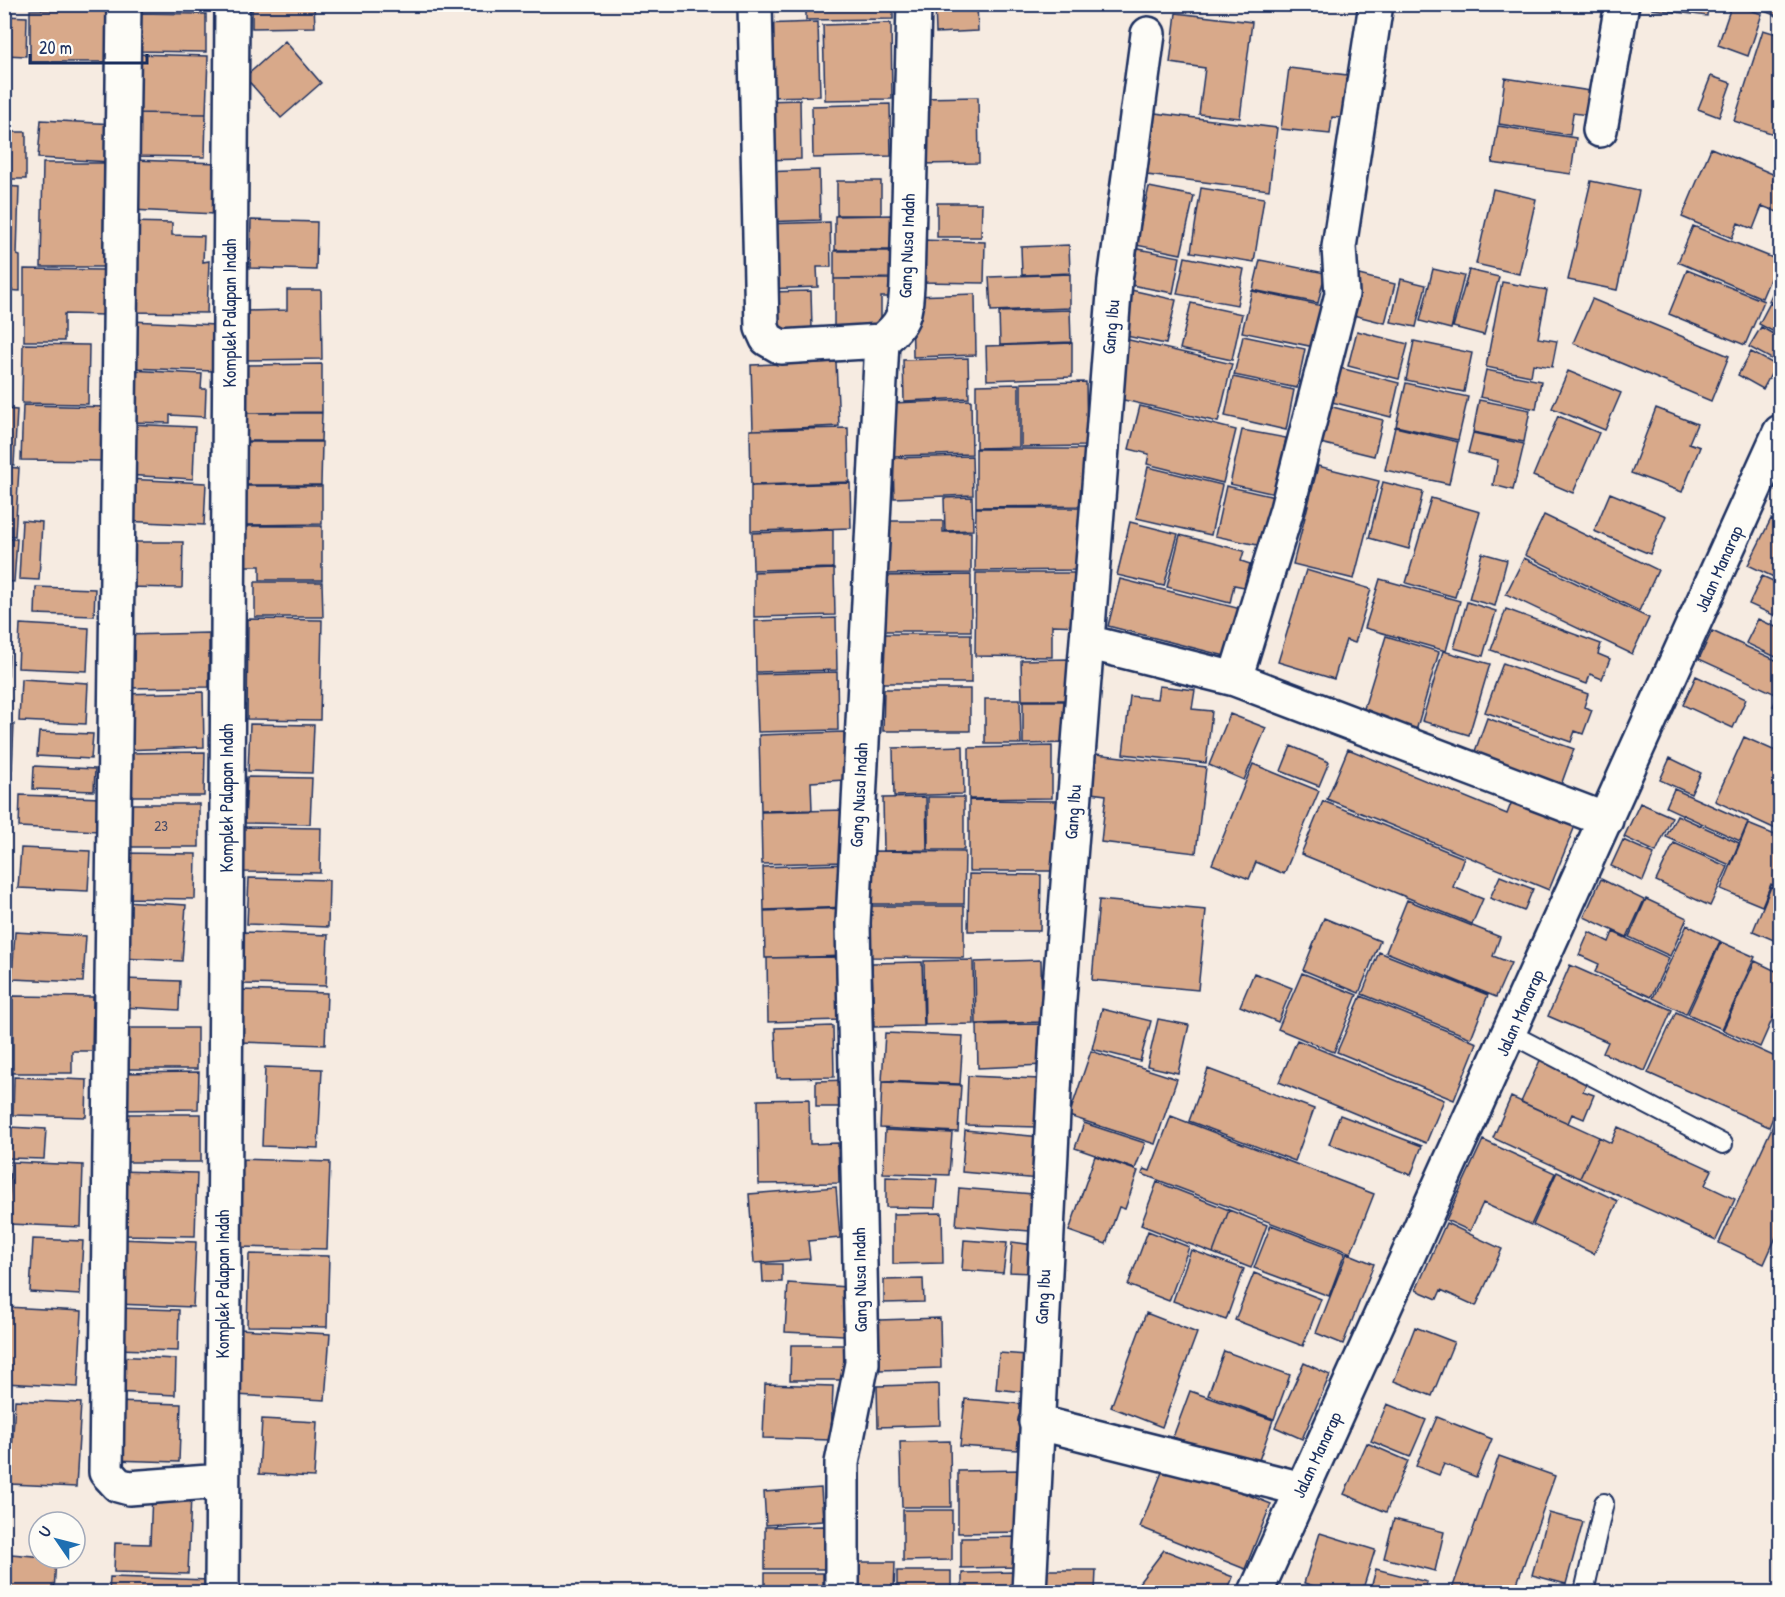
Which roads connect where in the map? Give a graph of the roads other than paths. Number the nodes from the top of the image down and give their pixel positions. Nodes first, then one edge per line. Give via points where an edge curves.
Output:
1 (124, 4) edge
2 (232, 4) edge
3 (755, 4) edge
4 (914, 4) edge
5 (1377, 4) edge
6 (1622, 4) edge
7 (1148, 34) dead end
8 (1600, 130) dead end
9 (882, 340) junction
10 (1780, 432) edge
11 (1087, 642) junction
12 (1235, 679) junction
13 (1606, 820) junction
14 (1511, 1034) junction
15 (1723, 1144) dead end
16 (1036, 1422) junction
17 (222, 1481) junction
18 (1302, 1489) junction
19 (1604, 1503) dead end
20 (222, 1593) edge
21 (842, 1593) edge
22 (1029, 1593) edge
23 (1256, 1593) edge
24 (1584, 1593) edge

1 - 17 street via 106,1472 118,1485 129,1488
2 - 17 street, Komplek Palapan Indah
3 - 9 street via 762,328 767,339 781,348
4 - 9 street, Gang Nusa Indah via 905,314 899,326
5 - 12 street via 1339,247 1342,294 1287,508
6 - 8 street
7 - 11 street, Gang Ibu via 1115,281
9 - 21 street, Gang Nusa Indah via 853,922 862,1363 842,1463
10 - 13 street, Jalan Manarap
11 - 12 street
11 - 16 street, Gang Ibu via 1058,1012
12 - 13 street
13 - 14 street, Jalan Manarap
14 - 15 lane
14 - 18 street, Jalan Manarap
16 - 18 street
16 - 22 street, Gang Ibu
17 - 20 street, Komplek Palapan Indah
18 - 23 street, Jalan Manarap
19 - 24 lane

